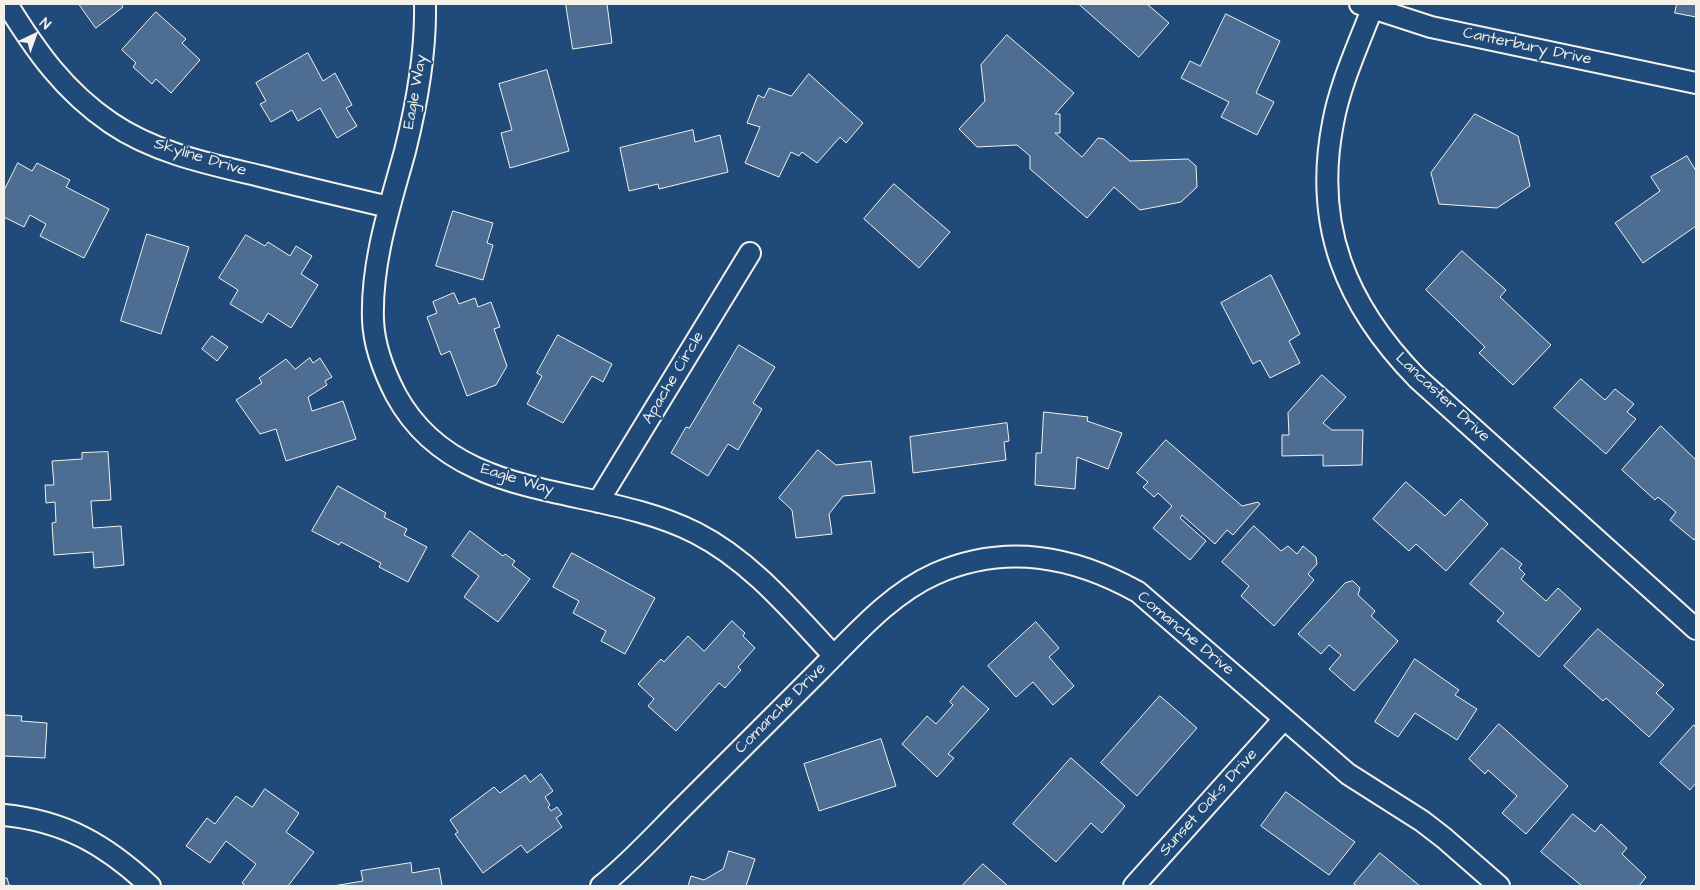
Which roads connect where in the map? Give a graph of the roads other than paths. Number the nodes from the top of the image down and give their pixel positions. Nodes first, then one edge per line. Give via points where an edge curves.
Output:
1 (7, 4) edge
2 (425, 4) edge
3 (1366, 6) edge
4 (1696, 83) edge
5 (389, 208) junction
6 (750, 254) dead end
7 (598, 502) junction
8 (1696, 629) edge
9 (834, 656) junction
10 (1284, 719) junction
11 (4, 815) edge
12 (150, 886) edge
13 (601, 886) edge
14 (1134, 886) edge
15 (1499, 886) edge

1 - 5 street, Skyline Drive via 28,39 65,85 111,124 202,163
2 - 5 street, Eagle Way via 425,33 416,107
3 - 4 street, Canterbury Drive via 1431,27
3 - 8 street, Lancaster Drive via 1333,122 1327,173 1333,234 1354,295 1392,352 1417,378
5 - 7 street, Eagle Way via 374,292 373,322 389,381 417,426 436,444 472,467 505,480
6 - 7 street, Apache Circle
7 - 9 street, Eagle Way via 674,522 724,549 766,585
9 - 10 street, Comanche Drive via 898,597 936,574 980,561 1010,557 1044,558 1108,575 1138,592
9 - 13 street, Comanche Drive
10 - 14 street, Sunset Oaks Drive
10 - 15 street, Comanche Drive via 1348,774 1444,838
11 - 12 street via 52,825 94,842 122,860

